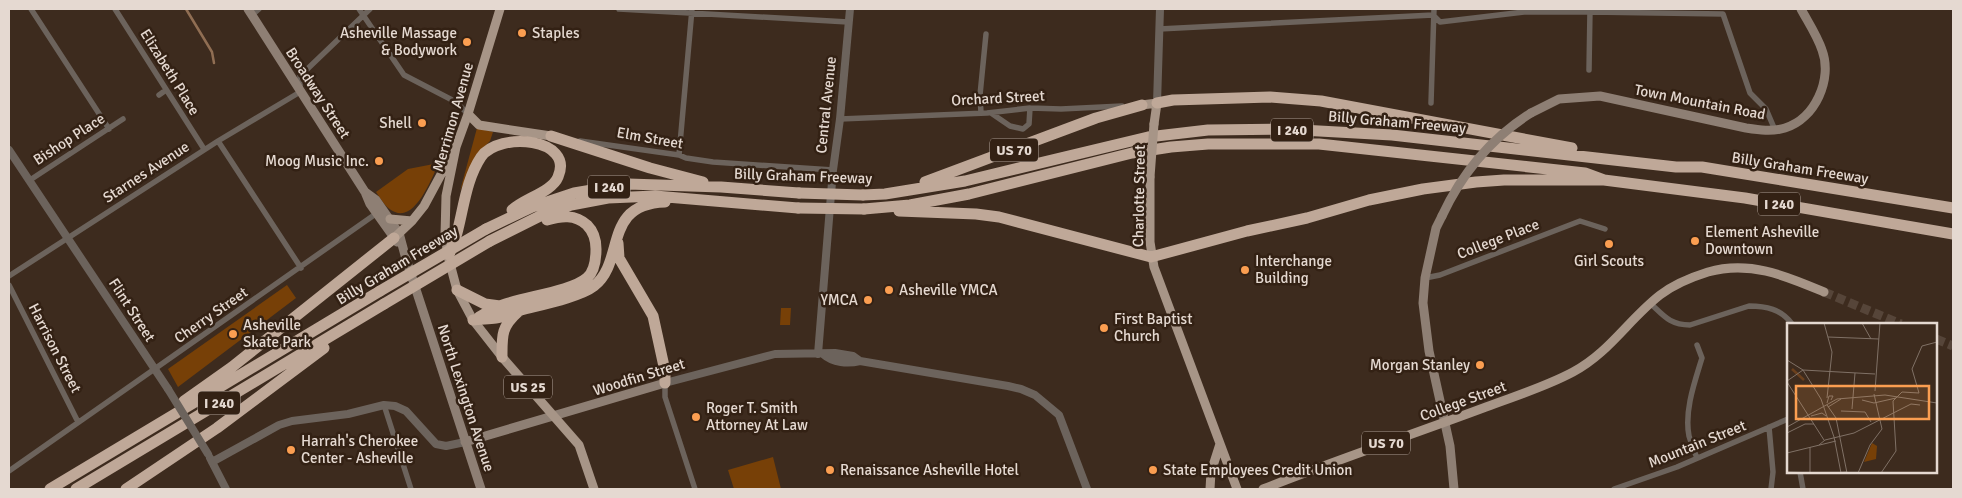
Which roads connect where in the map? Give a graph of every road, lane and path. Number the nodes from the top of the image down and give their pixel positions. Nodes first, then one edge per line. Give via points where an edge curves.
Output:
1 (31, 9) edge
2 (115, 9) edge
3 (359, 9) edge
4 (370, 9) edge
5 (500, 9) edge
6 (618, 9) edge
7 (850, 9) edge
8 (1160, 9) edge
9 (1801, 9) edge
10 (1590, 10) edge
11 (253, 11) edge
12 (692, 11) edge
13 (1433, 12) edge
14 (363, 15) junction
15 (848, 22) junction
16 (1159, 29) junction
17 (986, 34) dead end
18 (1589, 70) dead end
19 (166, 90) junction
20 (300, 92) junction
21 (158, 95) dead end
22 (1157, 103) junction
23 (1431, 103) dead end
24 (1142, 105) junction
25 (1030, 108) junction
26 (981, 113) junction
27 (992, 113) junction
28 (468, 114) junction
29 (123, 119) dead end
30 (840, 119) junction
31 (109, 129) junction
32 (1775, 130) junction
33 (550, 136) junction
34 (218, 141) junction
35 (456, 148) junction
36 (204, 149) junction
37 (9, 150) edge
38 (679, 155) junction
39 (1702, 167) junction
40 (833, 170) junction
41 (30, 180) junction
42 (1604, 180) junction
43 (721, 187) junction
44 (365, 192) junction
45 (886, 194) junction
46 (684, 199) junction
47 (1953, 208) edge
48 (877, 209) junction
49 (377, 214) junction
50 (390, 219) junction
51 (502, 220) junction
52 (412, 221) junction
53 (1605, 229) dead end
54 (507, 232) junction
55 (1953, 234) edge
56 (396, 235) junction
57 (618, 236) junction
58 (67, 238) junction
59 (448, 256) junction
60 (1151, 257) junction
61 (300, 268) junction
62 (9, 276) edge
63 (1424, 278) junction
64 (9, 285) edge
65 (457, 290) junction
66 (1824, 292) tunnel mouth
67 (1650, 303) junction
68 (500, 306) junction
69 (520, 310) junction
70 (424, 315) joint
71 (362, 318) junction
72 (473, 320) junction
73 (1791, 323) edge
74 (1697, 345) dead end
75 (821, 354) junction
76 (502, 357) junction
77 (155, 371) junction
78 (665, 383) junction
79 (384, 405) junction
80 (553, 416) junction
81 (1787, 419) edge
82 (78, 422) junction
83 (1445, 422) junction
84 (1769, 427) junction
85 (142, 434) junction
86 (465, 442) junction
87 (1220, 444) junction
88 (1697, 458) junction
89 (212, 462) junction
90 (10, 469) edge
91 (79, 472) junction
92 (1800, 473) edge
93 (39, 489) edge
94 (50, 489) edge
95 (76, 489) edge
96 (126, 489) edge
97 (226, 489) edge
98 (411, 489) edge
99 (481, 489) edge
100 (594, 489) edge
101 (695, 489) edge
102 (1087, 489) edge
103 (1210, 489) edge
104 (1237, 489) edge
105 (1262, 489) edge
106 (1454, 489) edge
107 (1614, 489) edge
108 (1771, 489) edge
109 (1803, 489) edge

1 - 31 street
2 - 19 street, Elizabeth Place
3 - 14 street
4 - 14 street
5 - 28 main road, Merrimon Avenue / US 25
6 - 12 street
7 - 15 street, Central Avenue
8 - 16 street, Charlotte Street
9 - 32 main road, Town Mountain Road via 1823,50 1825,77 1819,95 1802,119
10 - 13 street via 1524,12 1440,22
10 - 18 street
10 - 32 street via 1723,14 1750,93 1766,109
11 - 20 main road, Broadway Street
12 - 15 street
12 - 38 street
13 - 16 street
13 - 23 street
14 - 20 street via 300,76
14 - 28 street via 404,75 456,102
15 - 30 street, Central Avenue
16 - 22 street, Charlotte Street
17 - 26 street
19 - 21 street
19 - 36 street, Elizabeth Place
20 - 34 street, Starnes Avenue
20 - 44 main road, Broadway Street
22 - 24 main road, Orchard Street / US 70
22 - 39 highway via 1181,99 1270,97 1321,101 1556,145
22 - 60 main road, Charlotte Street, bridge via 1150,177
24 - 25 street, Orchard Street
24 - 45 highway, US 70 via 1096,118 961,170
25 - 27 street, Orchard Street
25 - 27 street via 1028,124 1023,129 1010,126
26 - 27 street, Orchard Street
26 - 30 street, Orchard Street
28 - 33 main road, Elm Street via 480,125
28 - 35 main road, Merrimon Avenue / US 25
29 - 31 street, Bishop Place
30 - 40 street, Central Avenue
31 - 41 street, Bishop Place
32 - 63 main road, Town Mountain Road, bridge via 1746,128 1600,96 1559,100 1504,131 1481,155 1458,186 1436,228
33 - 38 street, Elm Street
33 - 43 highway
34 - 36 street, Starnes Avenue
34 - 61 street
35 - 52 main road via 424,206
35 - 59 main road, Merrimon Avenue / US 25 via 446,196 444,235
36 - 58 street, Starnes Avenue
37 - 41 street, Flint Street
38 - 40 street, Elm Street via 713,162
39 - 45 highway, Billy Graham Freeway / I 240 via 1676,167 1392,135 1208,130 1148,137 964,181
39 - 47 highway, Billy Graham Freeway / I 240
40 - 75 street, Central Avenue
41 - 58 street, Flint Street
42 - 48 highway, Billy Graham Freeway / I 240 via 1566,170 1319,144 1208,144 1132,153 968,194
42 - 55 highway, Billy Graham Freeway / I 240 via 1745,198
42 - 60 highway via 1504,180 1396,194
43 - 45 highway, Billy Graham Freeway / I 240, bridge via 799,193
43 - 51 highway, Billy Graham Freeway / I 240 via 628,184 598,188 532,207
44 - 49 main road, Broadway Street
44 - 50 main road, Broadway Street via 376,200
46 - 48 highway, Billy Graham Freeway / I 240, bridge via 798,208
46 - 54 highway, Billy Graham Freeway / I 240 via 635,196 571,205
46 - 57 highway via 645,205 631,212 622,223
48 - 60 highway via 999,217
49 - 56 main road, Broadway Street
49 - 61 street, Cherry Street
50 - 52 main road
50 - 56 main road, Broadway Street
51 - 59 highway via 516,207 553,185 558,178 559,158 550,148 510,141 488,149 464,199 458,231
51 - 85 highway, Billy Graham Freeway / I 240, bridge
52 - 56 main road
53 - 63 street, College Place via 1580,222 1440,275
54 - 68 highway via 557,217 579,219 592,231 596,243 595,262 589,277 576,285
54 - 71 highway, Billy Graham Freeway / I 240, bridge
56 - 70 main road, Broadway Street
56 - 85 highway via 232,367
57 - 69 highway via 605,272 594,286 566,298
57 - 78 highway via 619,258 653,316
58 - 62 street, Starnes Avenue
58 - 77 street, Flint Street
59 - 65 main road, Merrimon Avenue / US 25
60 - 87 main road, Charlotte Street
61 - 77 street, Cherry Street
63 - 83 main road, Town Mountain Road via 1424,324
64 - 82 street, Harrison Street
65 - 68 highway via 485,304
65 - 72 main road, Merrimon Avenue / US 25
66 - 67 main road, College Street / US 70 via 1780,274 1735,268 1694,277
67 - 73 street via 1668,320 1680,325 1690,325 1749,306 1780,312
67 - 83 main road, College Street / US 70 via 1603,351 1575,371
68 - 72 highway
69 - 72 highway via 497,318
69 - 76 highway via 502,334
70 - 86 main road, North Lexington Avenue
71 - 95 highway, Billy Graham Freeway / I 240
71 - 96 highway via 354,329
72 - 76 main road, US 25
74 - 88 street via 1702,358 1688,422 1689,437
75 - 78 street, Woodfin Street via 776,354
75 - 102 street, Woodfin Street via 834,361 860,361 1015,387 1035,395 1059,416
76 - 80 main road, US 25
77 - 82 street, Cherry Street
77 - 89 street, Flint Street, bridge
78 - 80 main road, Woodfin Street
78 - 101 street via 665,397
79 - 86 street via 406,411 436,444 446,446
79 - 89 street via 348,414 292,421
79 - 98 street
80 - 86 main road, Woodfin Street
80 - 100 main road, US 25 via 579,446
81 - 84 street, Mountain Street
82 - 90 street, Cherry Street
83 - 105 main road, College Street / US 70
83 - 106 main road, Town Mountain Road
84 - 88 street, Mountain Street
84 - 108 street via 1773,472
85 - 91 highway, Billy Graham Freeway / I 240
86 - 99 main road, North Lexington Avenue
87 - 103 main road via 1211,472
87 - 104 main road, Charlotte Street
88 - 107 street, Mountain Street
89 - 97 street, Flint Street
91 - 93 highway
91 - 94 highway, Billy Graham Freeway / I 240
92 - 109 street

